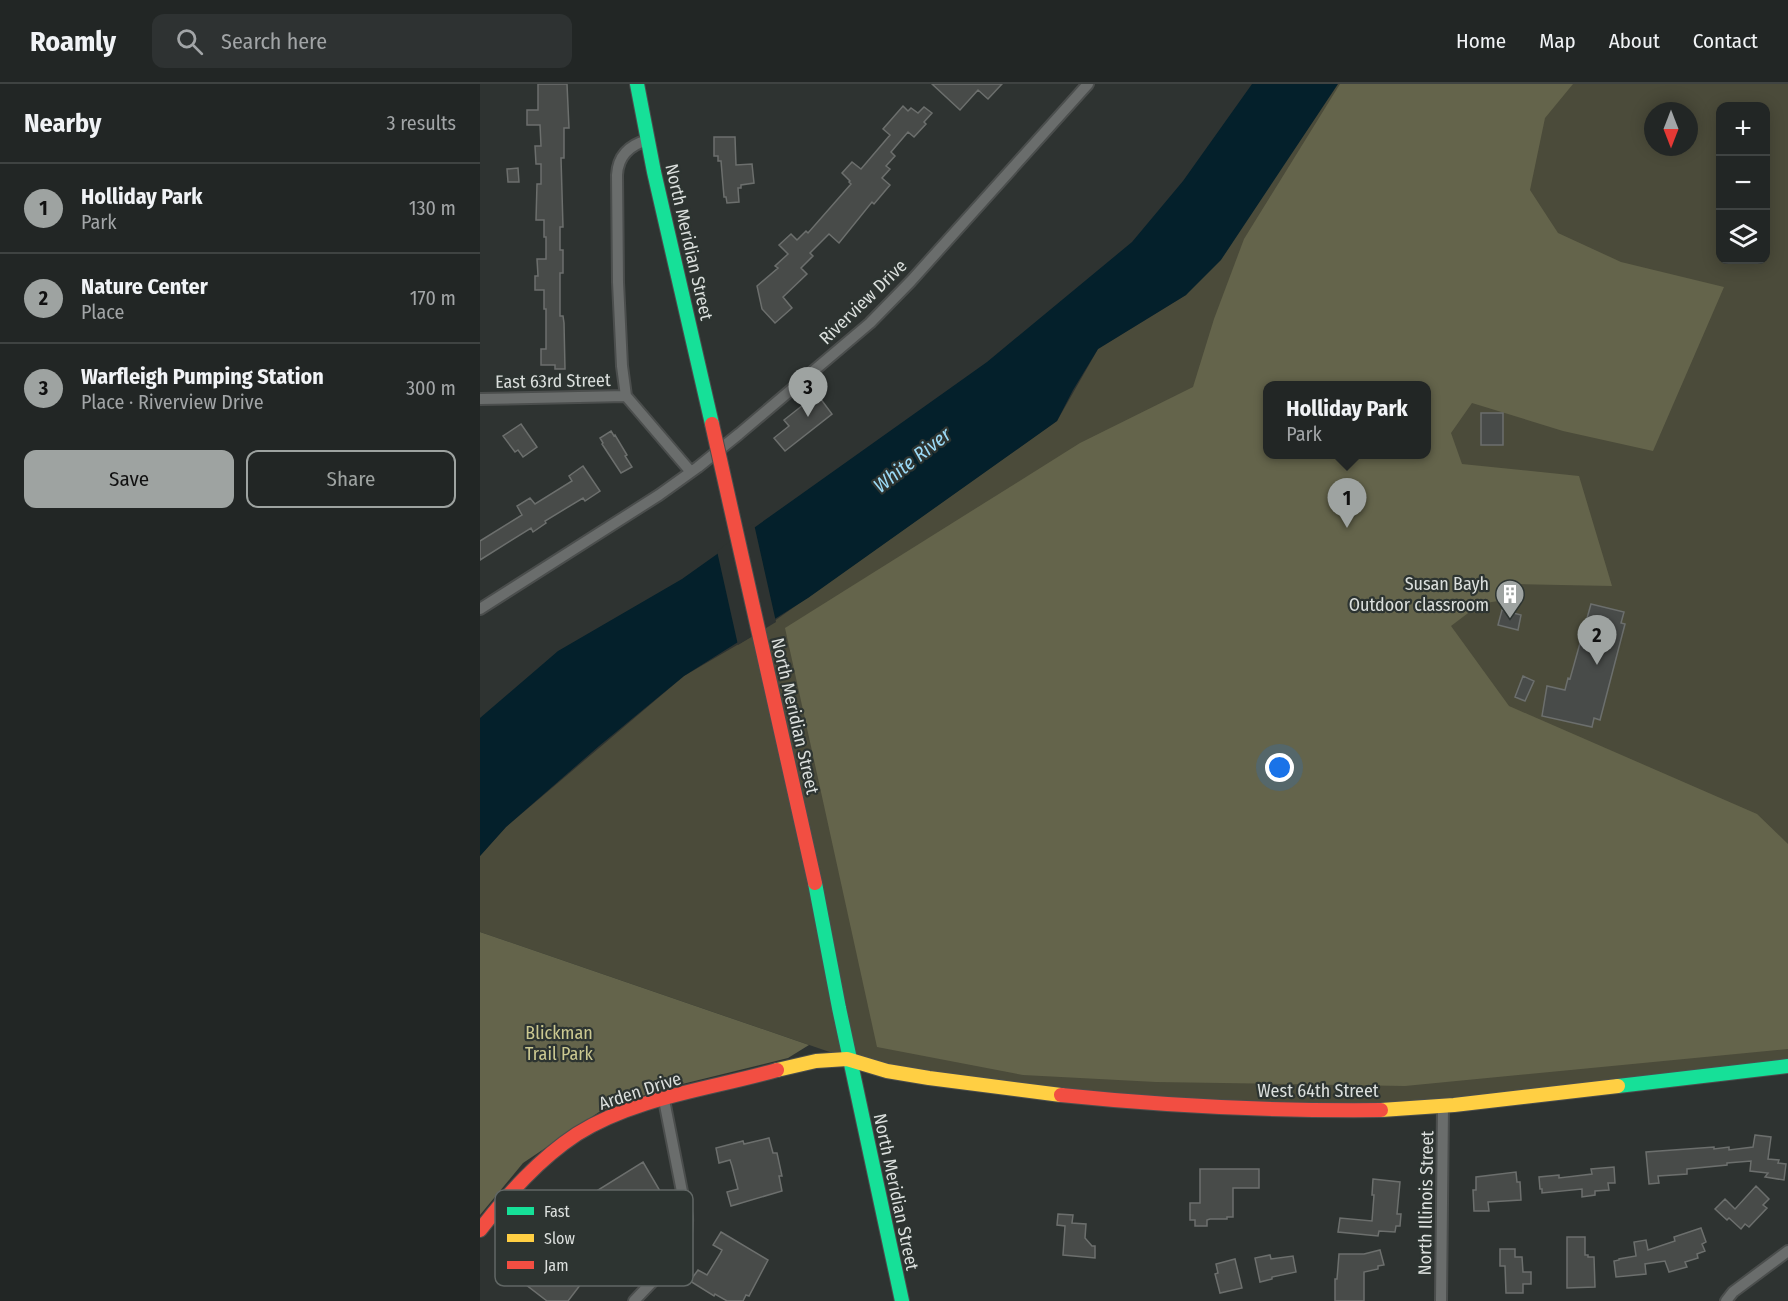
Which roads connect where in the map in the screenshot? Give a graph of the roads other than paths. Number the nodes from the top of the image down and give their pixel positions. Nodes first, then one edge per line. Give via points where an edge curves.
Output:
1 (637, 84) edge
2 (1088, 84) edge
3 (648, 140) junction
4 (626, 396) junction
5 (480, 399) edge
6 (691, 472) junction
7 (480, 609) edge
8 (850, 1059) junction
9 (1788, 1066) edge
10 (664, 1100) junction
11 (1443, 1106) junction
12 (513, 1190) edge
13 (682, 1190) edge
14 (495, 1211) edge
15 (480, 1230) edge
16 (1788, 1251) edge
17 (648, 1286) edge
18 (1729, 1297) edge
19 (634, 1301) edge
20 (902, 1301) edge
21 (1441, 1301) edge
22 (1717, 1301) edge

1 - 3 street, North Meridian Street
2 - 6 street, Riverview Drive via 870,323
3 - 4 street via 627,150 616,175
3 - 8 street, North Meridian Street, bridge
4 - 5 street, East 63rd Street
4 - 6 street
6 - 7 street, Riverview Drive
8 - 10 street, Arden Drive via 818,1062
8 - 11 street, West 64th Street via 890,1071 972,1084 1129,1102 1356,1110
8 - 20 street, North Meridian Street
9 - 11 street, West 64th Street
10 - 12 street, Arden Drive via 628,1110 579,1134
10 - 13 street
11 - 21 street, North Illinois Street
14 - 15 street, Arden Drive
16 - 18 street
17 - 19 street
18 - 22 street

